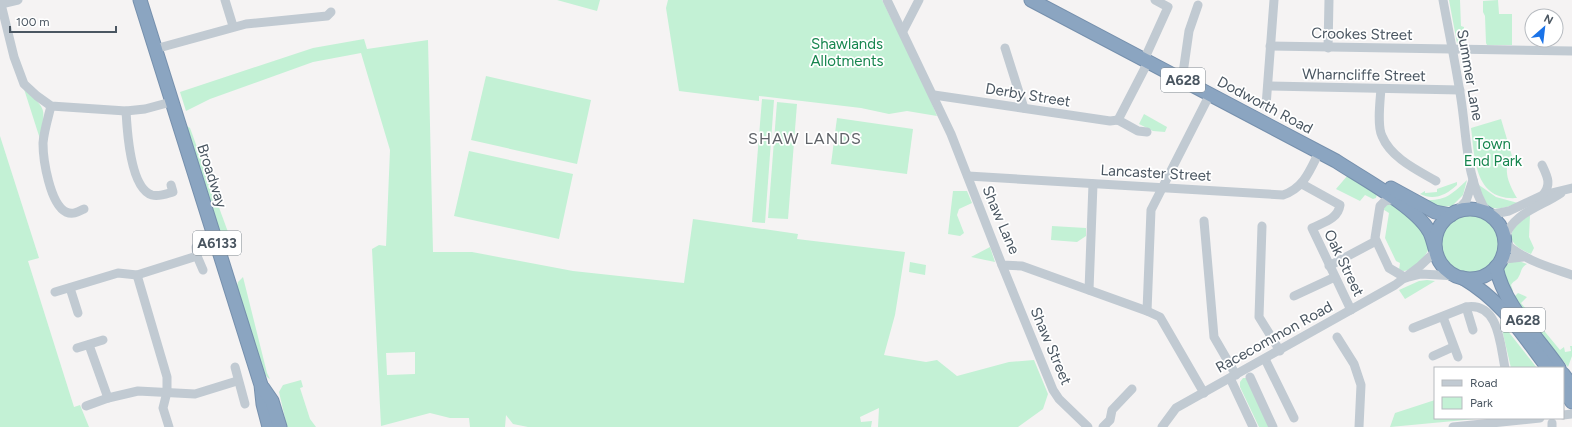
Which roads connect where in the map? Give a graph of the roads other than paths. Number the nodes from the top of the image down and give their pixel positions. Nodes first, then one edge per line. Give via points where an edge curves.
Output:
1 (18, 0) edge
2 (140, 0) edge
3 (225, 0) edge
4 (887, 0) edge
5 (919, 0) edge
6 (1031, 0) edge
7 (1155, 0) edge
8 (1329, 0) edge
9 (1443, 0) edge
10 (1271, 1) edge
11 (1, 2) edge
12 (1169, 3) edge
13 (1198, 5) dead end
14 (332, 12) dead end
15 (2, 20) edge
16 (233, 26) junction
17 (903, 31) junction
18 (1270, 46) junction
19 (1005, 48) dead end
20 (1328, 48) junction
21 (155, 49) junction
22 (1452, 50) junction
23 (1572, 51) edge
24 (1146, 61) junction
25 (1182, 80) junction
26 (1268, 86) junction
27 (1381, 89) junction
28 (1460, 90) junction
29 (1210, 94) junction
30 (934, 95) junction
31 (171, 102) junction
32 (51, 106) junction
33 (1266, 106) dead end
34 (1024, 108) junction
35 (126, 110) junction
36 (1118, 120) junction
37 (1147, 132) dead end
38 (1319, 152) junction
39 (1336, 161) junction
40 (1542, 165) dead end
41 (968, 176) junction
42 (1473, 180) junction
43 (1549, 180) junction
44 (1436, 181) dead end
45 (1094, 184) junction
46 (1302, 184) junction
47 (171, 185) dead end
48 (1162, 187) junction
49 (1569, 191) edge
50 (1544, 195) junction
51 (1394, 199) junction
52 (84, 209) dead end
53 (1453, 214) junction
54 (1488, 215) junction
55 (1204, 221) dead end
56 (1262, 226) dead end
57 (1504, 240) junction
58 (1376, 241) junction
59 (1435, 250) junction
60 (1525, 257) junction
61 (1002, 265) junction
62 (1330, 266) junction
63 (1497, 266) junction
64 (203, 270) dead end
65 (137, 275) junction
66 (1572, 275) edge
67 (1334, 277) junction
68 (1460, 277) junction
69 (1406, 278) junction
70 (70, 288) junction
71 (1089, 290) junction
72 (55, 292) dead end
73 (1294, 296) dead end
74 (1466, 307) junction
75 (1351, 310) junction
76 (1148, 311) junction
77 (78, 313) dead end
78 (1443, 317) junction
79 (1413, 328) dead end
80 (1473, 330) dead end
81 (1337, 337) dead end
82 (103, 340) dead end
83 (89, 345) junction
84 (1453, 347) junction
85 (78, 348) dead end
86 (1280, 351) junction
87 (1433, 356) dead end
88 (1458, 357) dead end
89 (1265, 359) junction
90 (235, 367) dead end
91 (1505, 367) edge
92 (1547, 367) edge
93 (1558, 367) edge
94 (1564, 375) edge
95 (1233, 377) junction
96 (1250, 377) dead end
97 (237, 381) junction
98 (261, 385) junction
99 (1572, 386) edge
100 (1132, 388) dead end
101 (1564, 390) edge
102 (166, 392) junction
103 (1204, 393) junction
104 (108, 398) junction
105 (1572, 402) edge
106 (245, 404) dead end
107 (86, 406) dead end
108 (1294, 418) dead end
109 (1516, 419) edge
110 (1251, 423) edge
111 (1078, 424) edge
112 (1484, 426) edge
113 (169, 427) edge
114 (269, 427) edge
115 (280, 427) edge
116 (1088, 427) edge
117 (1103, 427) edge
118 (1162, 427) edge
119 (1242, 427) edge
120 (1273, 427) edge
121 (1359, 427) edge
122 (1453, 427) edge

1 - 11 street
2 - 21 highway, Broadway / A6133
3 - 16 street
4 - 17 street, Shaw Lane
5 - 17 street
6 - 24 highway, Dodworth Road / A628
7 - 12 street
8 - 20 street
9 - 22 street, Summer Lane
10 - 18 street
11 - 15 street
12 - 24 street
13 - 25 street via 1189,31
14 - 16 street via 327,16
15 - 32 street via 24,84
16 - 21 street
17 - 30 street, Shaw Lane
18 - 20 street, Crookes Street
18 - 26 street
19 - 34 street
20 - 22 street, Crookes Street
21 - 31 highway, Broadway / A6133
22 - 23 street, Crookes Street
22 - 28 street, Summer Lane
24 - 25 highway, Dodworth Road / A628
24 - 36 street
25 - 29 highway, Dodworth Road / A628
26 - 27 street, Wharncliffe Street
26 - 33 street
27 - 28 street, Wharncliffe Street
27 - 44 street via 1382,136 1401,160
28 - 42 street, Summer Lane
29 - 38 highway, Dodworth Road / A628
29 - 48 street
30 - 34 street, Derby Street
30 - 41 street, Shaw Lane
31 - 35 street via 146,109
31 - 98 highway, Broadway / A6133
32 - 35 street
32 - 52 street via 43,143 46,171 55,199 66,212 74,214
34 - 36 street, Derby Street via 1110,121
35 - 47 street via 130,155 142,188 150,194 161,196 173,192
36 - 37 street via 1138,131
38 - 39 highway, Dodworth Road / A628
38 - 46 street
39 - 51 highway, Dodworth Road / A628
39 - 53 highway, Dodworth Road / A628 via 1435,212
40 - 43 street
41 - 45 street, Lancaster Street
41 - 61 street, Shaw Lane
42 - 53 street, Summer Lane via 1466,201
42 - 54 street, Summer Lane via 1478,198
43 - 49 street
43 - 50 street
45 - 48 street, Lancaster Street
45 - 71 street
46 - 48 street, Lancaster Street via 1283,195
46 - 62 street, Oak Street via 1340,205 1336,216 1312,228
48 - 76 street via 1151,210
49 - 50 street
49 - 57 street via 1515,220
50 - 54 street via 1509,211
51 - 58 street via 1385,201 1380,206
51 - 59 highway, Dodworth Road / A628 via 1417,217 1428,230
53 - 54 highway via 1472,210
53 - 59 highway via 1440,226
54 - 57 highway via 1501,229
55 - 95 street via 1214,337
56 - 86 street via 1259,317
57 - 60 street via 1512,250
57 - 63 highway via 1502,256
58 - 62 street
58 - 69 street via 1389,268
59 - 68 highway via 1442,266
59 - 69 street, Racecommon Road
60 - 63 street via 1505,259
60 - 66 street
61 - 71 street, Shaw Lane via 1022,266
61 - 111 street, Shaw Street via 1053,390
62 - 67 street, Oak Street
63 - 68 highway via 1481,277
63 - 93 highway, A628 via 1499,280 1507,298
64 - 65 street via 197,251
65 - 70 street via 118,273
65 - 102 street via 167,377
67 - 73 street
67 - 75 street, Oak Street
68 - 69 street, Racecommon Road via 1421,274
68 - 92 highway, A628 via 1494,299
69 - 75 street, Racecommon Road
70 - 72 street
70 - 77 street
71 - 76 street, Shaw Lane
74 - 78 street
74 - 80 street
74 - 91 street via 1473,306 1490,313 1494,320
75 - 86 street, Racecommon Road
76 - 103 street, Shaw Lane via 1160,317
78 - 79 street
78 - 84 street
81 - 121 street via 1354,364 1361,385
82 - 83 street
83 - 85 street
83 - 104 street
84 - 87 street
84 - 88 street
86 - 89 street, Racecommon Road
89 - 95 street, Racecommon Road
89 - 108 street
90 - 97 street
94 - 99 highway
95 - 103 street, Racecommon Road
95 - 110 street
96 - 120 street
97 - 102 street via 195,394
97 - 106 street
98 - 114 highway, Broadway / A6133
98 - 115 highway, Broadway / A6133 via 272,401
100 - 117 street via 1112,410 1110,420
101 - 105 highway
102 - 104 street via 138,391
102 - 113 street via 163,408
103 - 118 street, Racecommon Road via 1176,408
104 - 107 street
109 - 112 street
110 - 119 street
111 - 116 street, Shaw Street
112 - 122 street

